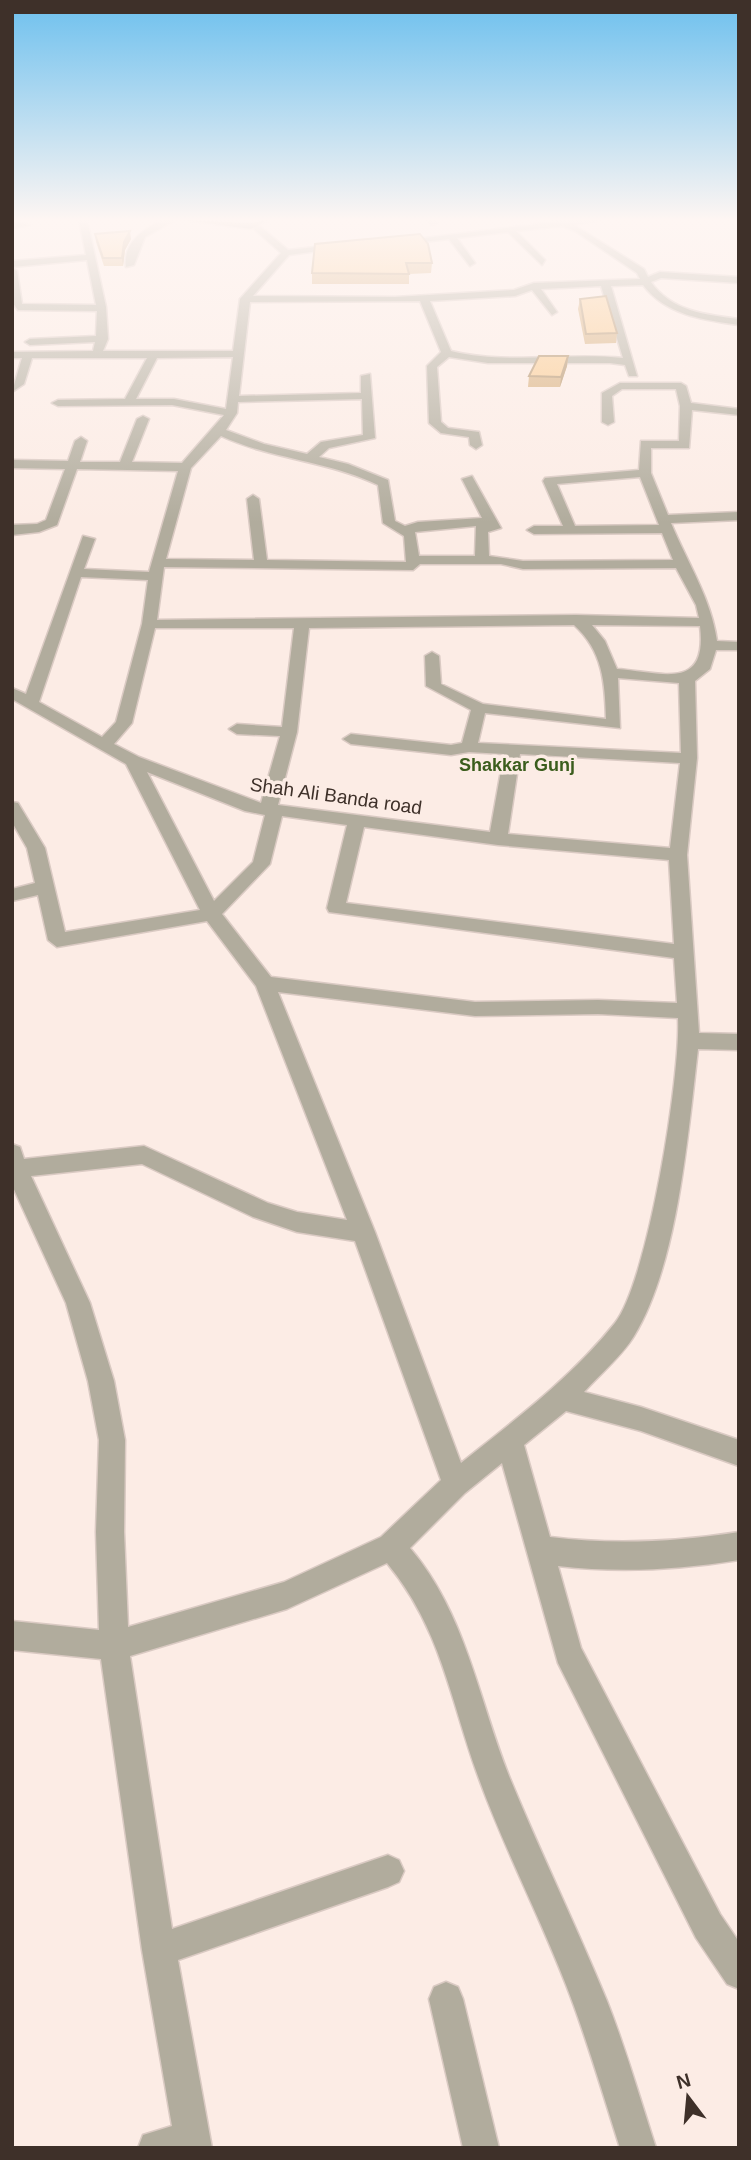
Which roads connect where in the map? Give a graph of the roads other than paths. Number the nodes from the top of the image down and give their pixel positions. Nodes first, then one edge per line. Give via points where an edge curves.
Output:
1 (102, 321) edge
2 (242, 321) edge
3 (433, 321) edge
4 (616, 321) edge
5 (103, 339) junction
6 (30, 342) dead end
7 (447, 353) junction
8 (238, 354) junction
9 (12, 355) edge
10 (28, 355) junction
11 (153, 356) junction
12 (92, 359) junction
13 (628, 362) junction
14 (366, 376) dead end
15 (638, 386) junction
16 (12, 389) edge
17 (366, 396) junction
18 (234, 399) junction
19 (129, 402) junction
20 (58, 403) dead end
21 (686, 406) junction
22 (739, 412) edge
23 (231, 413) junction
24 (143, 419) dead end
25 (608, 422) dead end
26 (219, 432) junction
27 (81, 441) dead end
28 (476, 445) dead end
29 (312, 457) junction
30 (12, 464) edge
31 (72, 465) junction
32 (125, 466) junction
33 (185, 467) junction
34 (645, 473) junction
35 (468, 479) dead end
36 (253, 499) dead end
37 (739, 516) edge
38 (490, 521) junction
39 (665, 524) junction
40 (570, 528) junction
41 (13, 529) edge
42 (407, 530) junction
43 (534, 530) dead end
44 (88, 539) dead end
45 (413, 560) junction
46 (482, 560) junction
47 (261, 565) junction
48 (681, 565) junction
49 (157, 570) junction
50 (75, 573) junction
51 (576, 620) junction
52 (707, 622) junction
53 (149, 624) junction
54 (302, 625) junction
55 (710, 645) junction
56 (739, 646) edge
57 (432, 656) dead end
58 (611, 673) junction
59 (687, 679) junction
60 (12, 693) edge
61 (31, 702) junction
62 (479, 708) junction
63 (237, 729) dead end
64 (289, 732) junction
65 (351, 739) dead end
66 (104, 745) junction
67 (469, 747) junction
68 (513, 750) junction
69 (689, 758) junction
70 (134, 761) junction
71 (12, 807) edge
72 (271, 810) junction
73 (357, 821) junction
74 (498, 839) junction
75 (678, 855) junction
76 (46, 887) junction
77 (12, 895) edge
78 (212, 914) junction
79 (682, 952) junction
80 (265, 983) junction
81 (688, 1011) junction
82 (689, 1041) junction
83 (739, 1042) edge
84 (13, 1163) edge
85 (363, 1232) junction
86 (562, 1398) junction
87 (510, 1443) junction
88 (739, 1453) edge
89 (456, 1484) junction
90 (739, 1546) edge
91 (391, 1547) junction
92 (538, 1550) junction
93 (12, 1634) edge
94 (114, 1646) junction
95 (388, 1871) dead end
96 (159, 1950) junction
97 (739, 1972) edge
98 (446, 1998) dead end
99 (193, 2143) edge
100 (156, 2148) edge
101 (481, 2148) edge
102 (638, 2148) edge

1 - 5 street
2 - 8 street
3 - 7 street
4 - 13 street
5 - 6 street
5 - 12 street
7 - 13 street via 502,360
7 - 28 street via 432,366 435,424 445,431 475,434
8 - 11 street
8 - 18 street
9 - 10 street
10 - 12 street
10 - 16 street via 19,384
11 - 12 street
11 - 19 street
13 - 15 street
14 - 17 street
15 - 21 street via 681,386
15 - 25 street via 620,386 606,395
17 - 18 street
17 - 29 street via 369,439 325,444
18 - 23 street
19 - 20 street
19 - 23 street via 174,402
21 - 22 street
21 - 34 street via 685,444 645,444
23 - 26 street
24 - 32 street
26 - 29 street via 259,448
26 - 33 street
27 - 31 street
29 - 42 street via 384,483 389,523
30 - 31 street
31 - 32 street
31 - 41 street via 49,525
32 - 33 street
33 - 49 street
34 - 39 street
34 - 40 street via 549,481
35 - 38 street
36 - 47 street
37 - 39 street
38 - 42 street
38 - 46 street via 494,528 481,528
39 - 40 street
39 - 48 street
40 - 43 street
42 - 45 street
44 - 50 street
45 - 46 street
45 - 47 street via 413,566
46 - 48 street via 523,565
47 - 49 street
48 - 52 street
49 - 50 street
49 - 53 street
50 - 61 street
51 - 52 street
51 - 54 street
51 - 58 street via 596,635
52 - 55 street
53 - 54 street
53 - 66 street via 124,723
54 - 64 street
55 - 56 street
55 - 59 street via 702,669
57 - 62 street via 434,686
58 - 59 street
58 - 62 street via 614,724
59 - 69 street
60 - 61 street, Shah Ali Banda road
61 - 66 street, Shah Ali Banda road
62 - 67 street
63 - 64 street
64 - 72 street
65 - 67 street via 450,750
66 - 70 street, Shah Ali Banda road
67 - 68 street
68 - 69 street
68 - 74 street
69 - 75 street
70 - 72 street, Shah Ali Banda road via 251,807
70 - 78 street
71 - 76 street via 37,848
72 - 73 street, Shah Ali Banda road
72 - 78 street via 261,864
73 - 74 street, Shah Ali Banda road
73 - 79 street via 336,908
74 - 75 street, Shah Ali Banda road
75 - 79 street
76 - 77 street
76 - 78 street via 57,940
78 - 80 street
79 - 81 street
80 - 81 street via 475,1009
80 - 85 street
81 - 82 street
82 - 83 street
82 - 86 street via 677,1136 649,1278 625,1329
84 - 85 street via 144,1155 261,1210 297,1222
84 - 94 street via 78,1303 101,1381 112,1440
85 - 89 street
86 - 87 street
86 - 88 street
87 - 89 street
87 - 92 street
89 - 91 street
90 - 92 street via 607,1558
91 - 94 street via 287,1595
91 - 102 street via 435,1608 462,1674 493,1775 591,2005
92 - 97 street via 568,1653 708,1926
93 - 94 street
94 - 96 street
95 - 96 street
96 - 99 street
98 - 101 street
99 - 100 street

